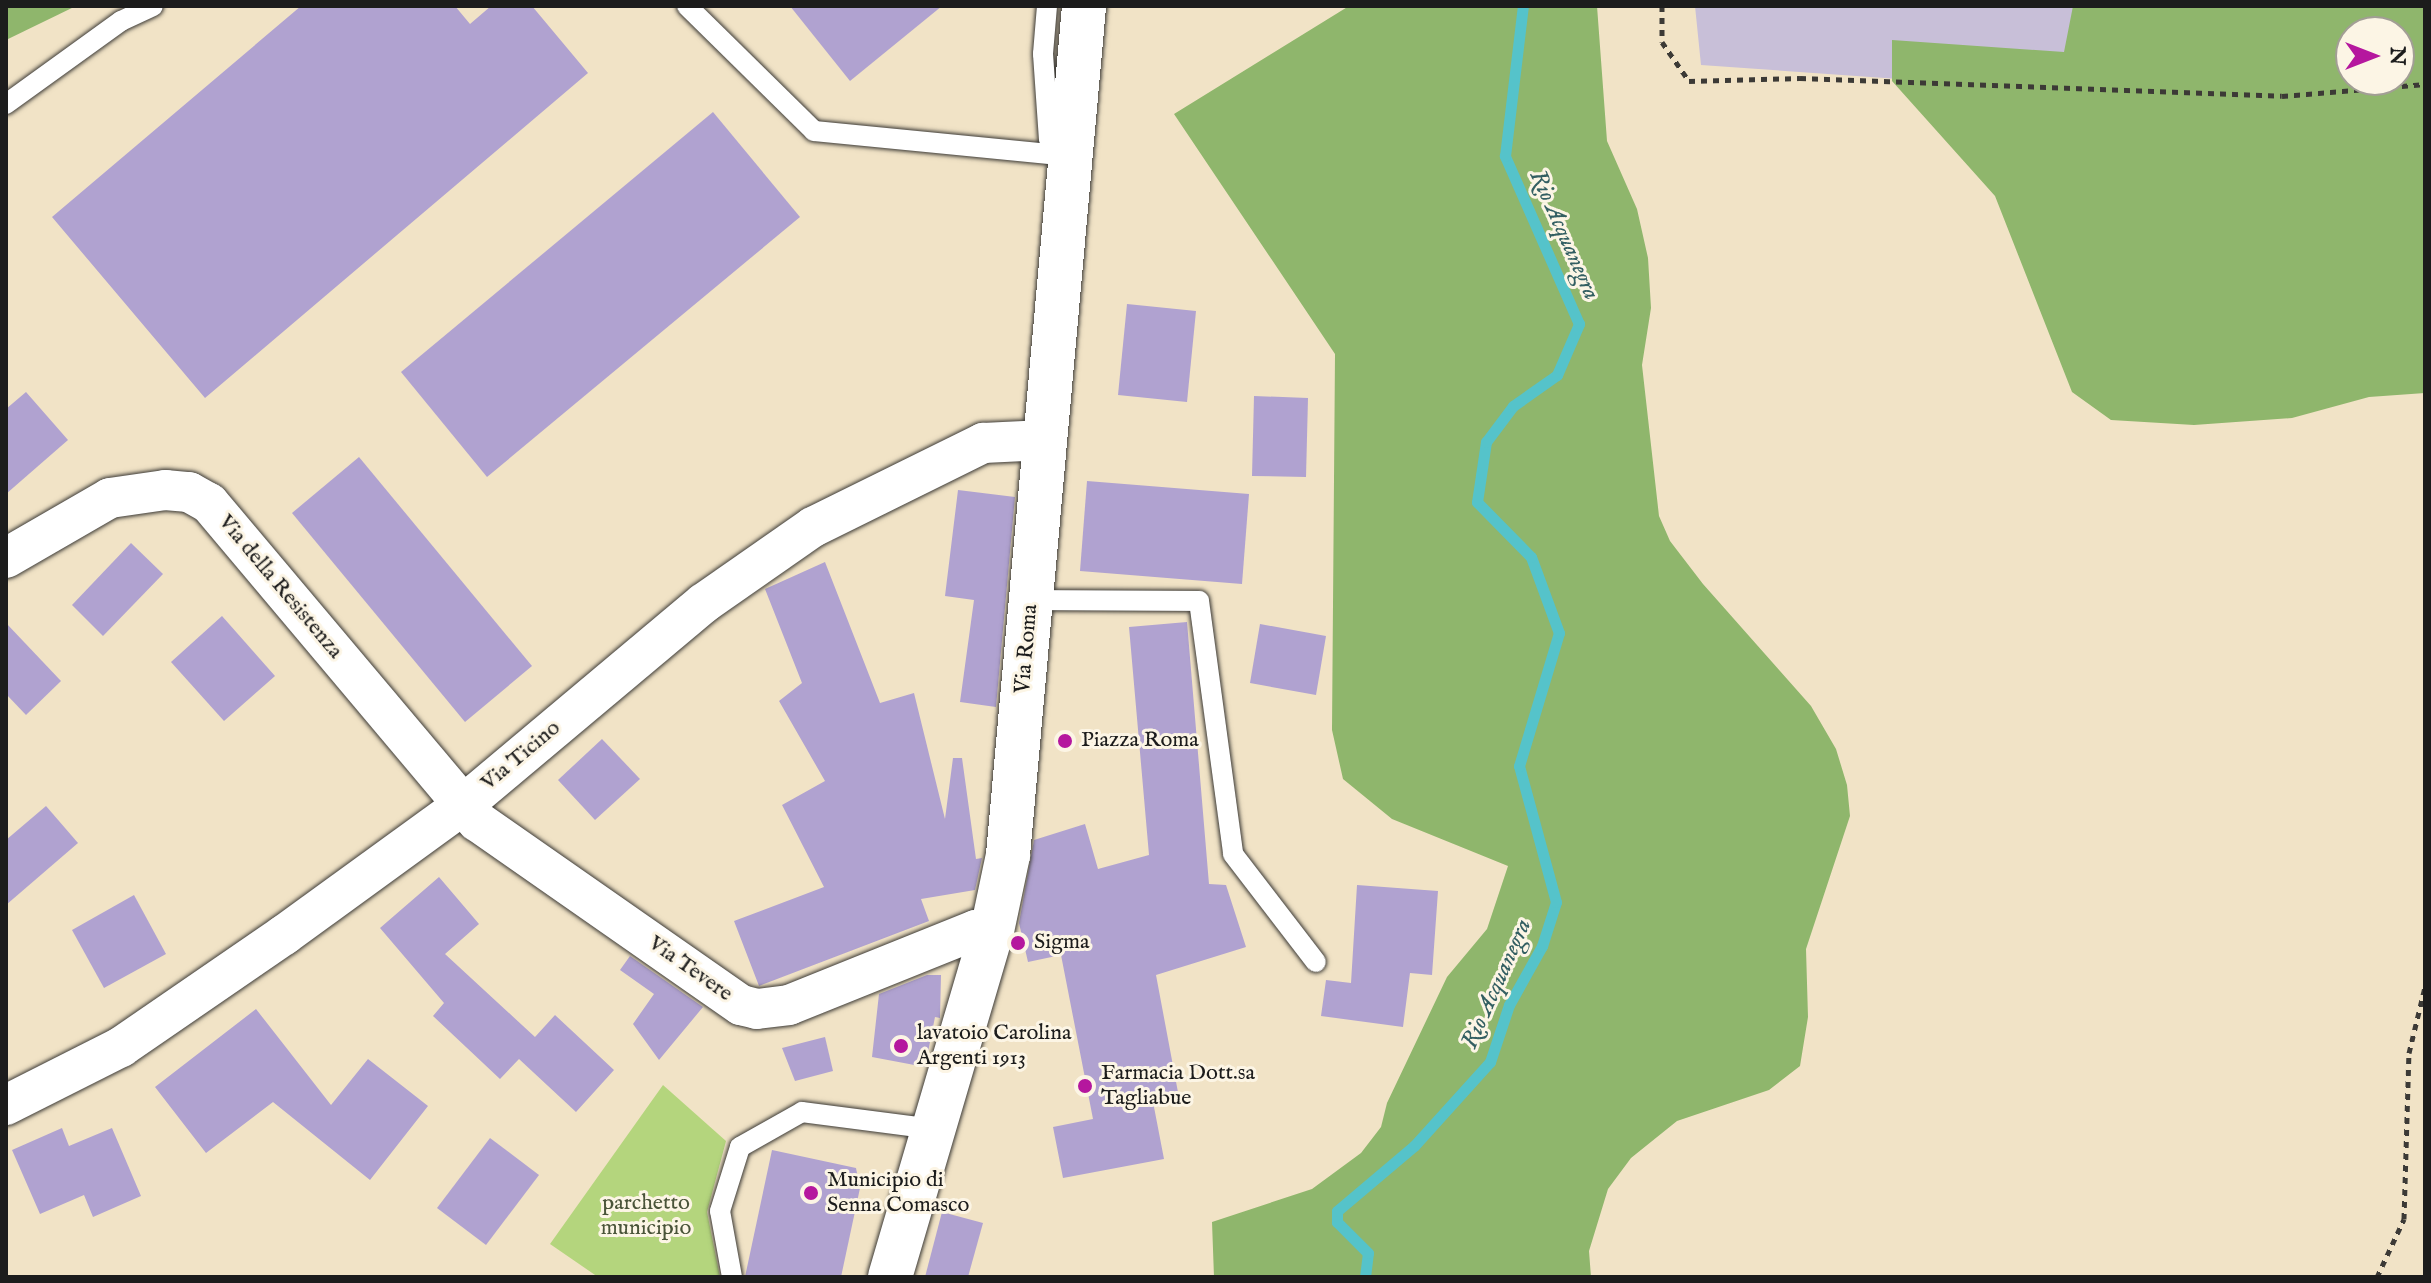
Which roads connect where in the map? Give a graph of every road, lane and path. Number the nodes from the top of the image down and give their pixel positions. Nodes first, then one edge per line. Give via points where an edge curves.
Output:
1 (153, 6) edge
2 (687, 6) edge
3 (1047, 6) edge
4 (1084, 6) edge
5 (1662, 6) edge
6 (2425, 84) edge
7 (6, 104) edge
8 (1070, 156) junction
9 (1045, 440) junction
10 (6, 558) edge
11 (1031, 600) junction
12 (463, 805) junction
13 (992, 931) junction
14 (1316, 962) dead end
15 (2425, 987) edge
16 (6, 1105) edge
17 (933, 1129) junction
18 (732, 1277) edge
19 (890, 1277) edge
20 (2377, 1277) edge

1 - 7 lane via 121,21
2 - 8 lane via 814,131
3 - 8 lane via 1043,54 1049,139
4 - 8 street, Via Roma
5 - 6 path via 1662,42 1689,81 1800,78 2282,96
8 - 9 street, Via Roma
9 - 11 street, Via Roma
9 - 12 street, Via Ticino via 970,448 813,527 704,603
10 - 12 street, Via della Resistenza via 110,498 189,492 209,503
11 - 13 street, Via Roma via 1008,855
11 - 14 lane via 1199,601 1233,854
12 - 13 street, Via Tevere via 477,821 725,994 757,1009 789,1005 976,930
12 - 16 street, Via Ticino via 121,1047
13 - 17 street, Via Roma
15 - 20 path via 2409,1053 2404,1219
17 - 18 lane via 802,1112 740,1147 720,1211
17 - 19 street, Via Roma

